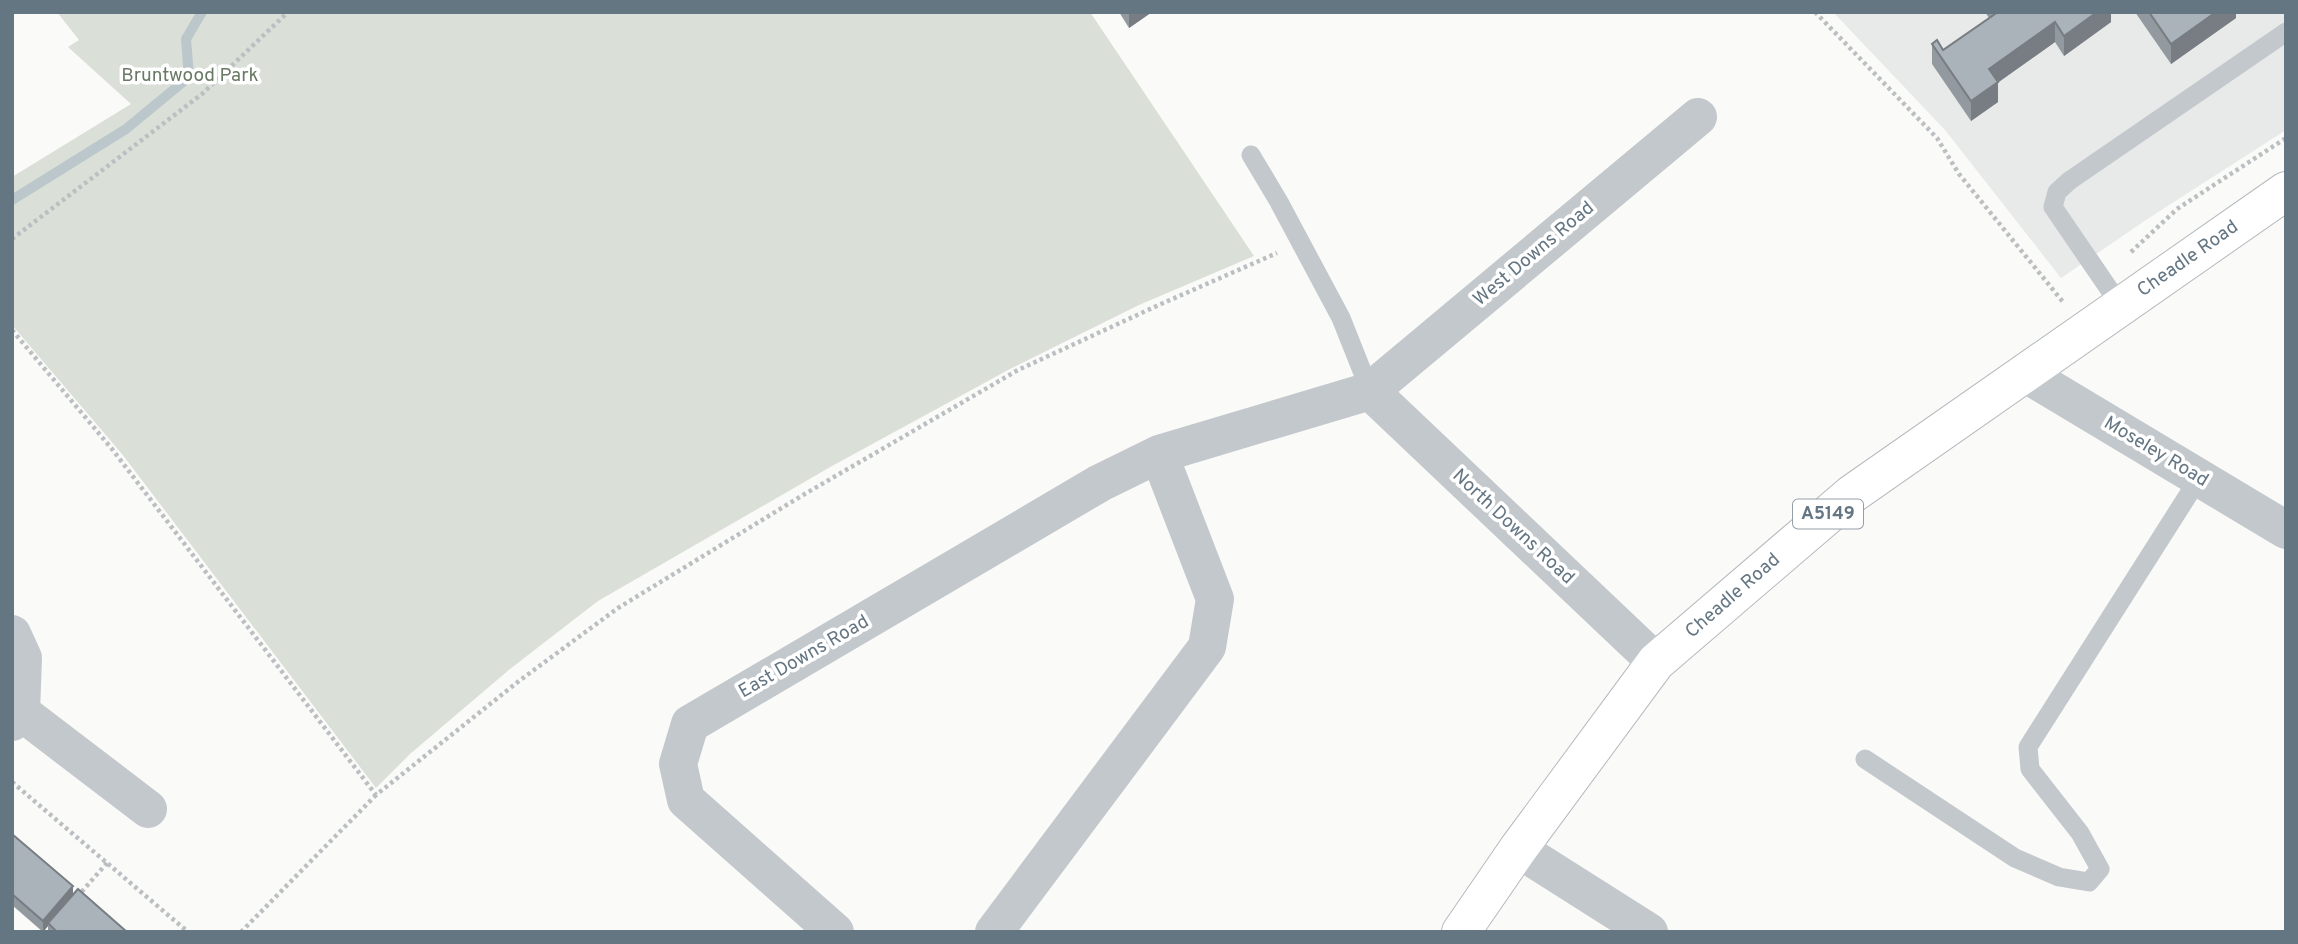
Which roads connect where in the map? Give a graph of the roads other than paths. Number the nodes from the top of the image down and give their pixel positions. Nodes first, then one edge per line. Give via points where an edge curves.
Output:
1 (2286, 32) edge
2 (1698, 117) dead end
3 (1251, 155) dead end
4 (2286, 191) edge
5 (2111, 292) junction
6 (2026, 374) junction
7 (1370, 391) junction
8 (1159, 454) junction
9 (2199, 478) junction
10 (2286, 530) edge
11 (12, 634) edge
12 (1656, 662) junction
13 (17, 717) edge
14 (1864, 759) dead end
15 (148, 809) dead end
16 (1518, 849) junction
17 (835, 932) edge
18 (994, 932) edge
19 (1461, 932) edge
20 (1649, 932) edge

1 - 5 lane via 2057,192 2053,207
2 - 7 street, West Downs Road
3 - 7 lane via 1340,318
4 - 5 main road, Cheadle Road / A5149
5 - 6 main road, Cheadle Road / A5149 via 2085,330
6 - 9 street, Moseley Road
6 - 12 main road, Cheadle Road / A5149 via 1852,494
7 - 8 street, East Downs Road
7 - 12 street, North Downs Road
8 - 17 street, East Downs Road via 1100,483 690,724 678,764 686,800
8 - 18 street via 1215,599 1207,647
9 - 10 street, Moseley Road
9 - 14 lane via 2028,747 2030,769 2080,833 2100,869 2089,883 2059,877 2015,858
11 - 13 street via 23,658
12 - 16 main road, Cheadle Road / A5149
13 - 15 street
16 - 19 main road, Cheadle Road / A5149
16 - 20 street

